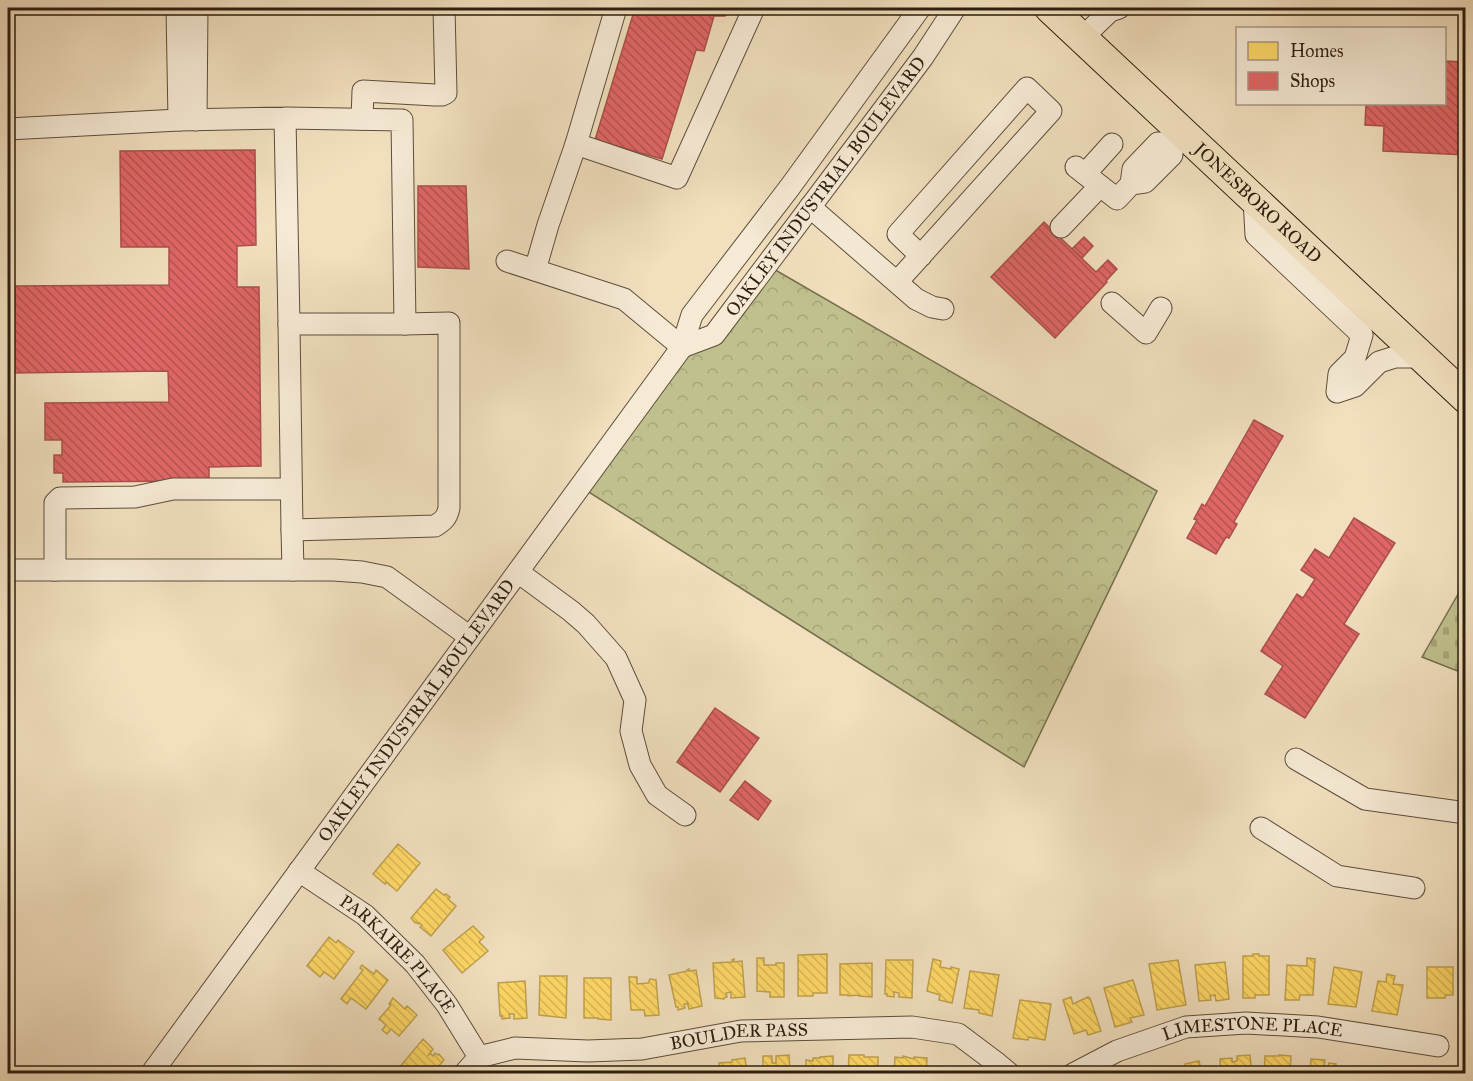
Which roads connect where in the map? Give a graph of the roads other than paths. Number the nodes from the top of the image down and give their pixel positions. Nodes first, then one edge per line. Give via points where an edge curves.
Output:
1 (177, 8) edge
2 (197, 8) edge
3 (444, 8) edge
4 (616, 8) edge
5 (754, 8) edge
6 (920, 8) edge
7 (956, 8) edge
8 (970, 8) edge
9 (1050, 8) edge
10 (1119, 8) edge
11 (1082, 38) junction
12 (285, 118) junction
13 (362, 119) junction
14 (188, 120) junction
15 (870, 127) junction
16 (8, 129) edge
17 (1177, 137) junction
18 (576, 144) junction
19 (1112, 144) dead end
20 (1087, 176) junction
21 (1254, 199) junction
22 (810, 207) junction
23 (1061, 227) dead end
24 (921, 255) junction
25 (507, 261) dead end
26 (535, 270) junction
27 (897, 282) junction
28 (1112, 303) dead end
29 (1161, 308) dead end
30 (943, 309) dead end
31 (289, 324) junction
32 (405, 324) junction
33 (682, 347) junction
34 (1422, 357) junction
35 (1466, 398) edge
36 (291, 489) junction
37 (292, 530) junction
38 (8, 570) edge
39 (55, 570) junction
40 (293, 570) junction
41 (518, 572) junction
42 (470, 637) junction
43 (1296, 759) dead end
44 (1466, 813) edge
45 (685, 815) dead end
46 (1261, 828) dead end
47 (299, 871) junction
48 (1414, 888) dead end
49 (1438, 1046) dead end
50 (479, 1057) junction
51 (151, 1074) edge
52 (464, 1074) edge
53 (1010, 1074) edge
54 (1073, 1074) edge

1 - 14 street
2 - 14 street
3 - 13 street via 446,93 363,92
4 - 18 street
5 - 18 street via 677,178
6 - 33 street, OAKLEY INDUSTRIAL BOULEVARD via 692,315
7 - 15 street, OAKLEY INDUSTRIAL BOULEVARD
8 - 15 street via 888,121
9 - 11 highway, JONESBORO ROAD
10 - 11 street via 1110,11
11 - 17 highway, JONESBORO ROAD
12 - 13 street
12 - 14 street
12 - 31 street
13 - 32 street via 402,120
14 - 16 street
15 - 22 street, OAKLEY INDUSTRIAL BOULEVARD
17 - 20 street via 1172,155 1145,182 1131,184 1117,199
17 - 21 highway, JONESBORO ROAD
18 - 26 street
19 - 20 street
20 - 23 street
21 - 34 highway, JONESBORO ROAD
21 - 34 street via 1256,235 1362,335 1355,358 1339,374 1337,392 1355,386 1378,362 1395,357
22 - 27 street
22 - 33 street, OAKLEY INDUSTRIAL BOULEVARD via 714,335
24 - 24 street via 1051,111 1027,88 898,234
24 - 27 street
25 - 26 street
26 - 33 street via 624,299
27 - 30 street via 916,299
28 - 29 street via 1146,333
31 - 32 street
31 - 36 street
32 - 37 street via 449,323 447,516 435,526
33 - 41 street, OAKLEY INDUSTRIAL BOULEVARD
34 - 35 highway, JONESBORO ROAD
36 - 37 street
36 - 39 street via 173,489 135,497 60,498 55,504
37 - 40 street
38 - 39 street
39 - 40 street
40 - 42 street via 362,572 387,577
41 - 42 street, OAKLEY INDUSTRIAL BOULEVARD
41 - 45 street via 586,624 616,658 635,700 631,731 640,765 657,795
42 - 47 street, OAKLEY INDUSTRIAL BOULEVARD
43 - 44 street via 1365,798
46 - 48 street via 1337,876
47 - 50 street, PARKAIRE PLACE via 365,915 415,964 447,1005
47 - 51 street, OAKLEY INDUSTRIAL BOULEVARD
49 - 54 street, LIMESTONE PLACE via 1318,1027 1246,1023 1186,1028 1117,1051
50 - 52 street
50 - 53 street, BOULDER PASS via 515,1048 642,1049 741,1031 912,1027 958,1034

